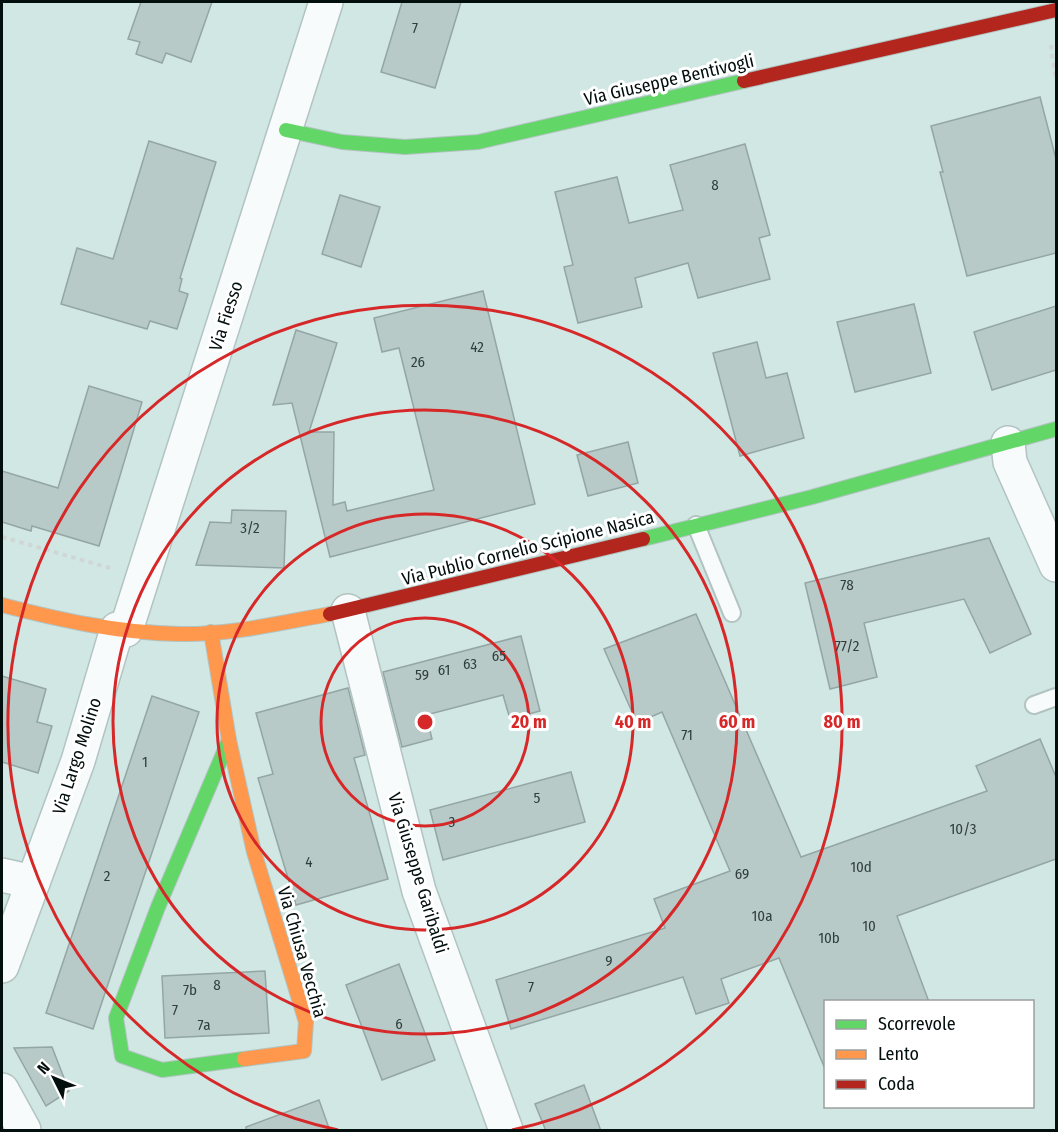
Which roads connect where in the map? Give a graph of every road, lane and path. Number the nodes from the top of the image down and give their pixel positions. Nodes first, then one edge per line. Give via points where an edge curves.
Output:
1 (326, 2) edge
2 (1056, 10) edge
3 (286, 130) junction
4 (1056, 429) edge
5 (1008, 443) junction
6 (696, 525) junction
7 (2, 537) edge
8 (1056, 565) edge
9 (143, 577) junction
10 (2, 605) edge
11 (348, 611) junction
12 (732, 613) dead end
13 (121, 629) junction
14 (211, 632) junction
15 (1056, 697) edge
16 (1034, 705) dead end
17 (229, 740) junction
18 (2, 875) edge
19 (33, 882) junction
20 (2, 966) edge
21 (2, 1090) edge
22 (24, 1131) edge
23 (506, 1131) edge

1 - 3 street, Via Fiesso
2 - 3 street, Via Giuseppe Bentivogli via 478,142 405,147
3 - 9 street, Via Fiesso
4 - 5 street, Via Publio Cornelio Scipione Nasica
5 - 6 street, Via Publio Cornelio Scipione Nasica
5 - 8 street via 1010,462
6 - 11 street, Via Publio Cornelio Scipione Nasica
6 - 12 lane
7 - 9 path
9 - 13 street, Via Fiesso
10 - 13 street, Via Publio Cornelio Scipione Nasica via 58,620
11 - 14 street, Via Publio Cornelio Scipione Nasica via 246,630
11 - 23 street, Via Giuseppe Garibaldi via 419,891
13 - 14 street, Via Publio Cornelio Scipione Nasica
13 - 19 street, Via Largo Molino
14 - 17 street, Via Chiusa Vecchia
15 - 16 lane
17 - 17 street, Via Chiusa Vecchia via 116,1018 122,1056 162,1070 304,1051 306,1022 254,852
18 - 19 street
19 - 20 street, Via Largo Molino
21 - 22 street

